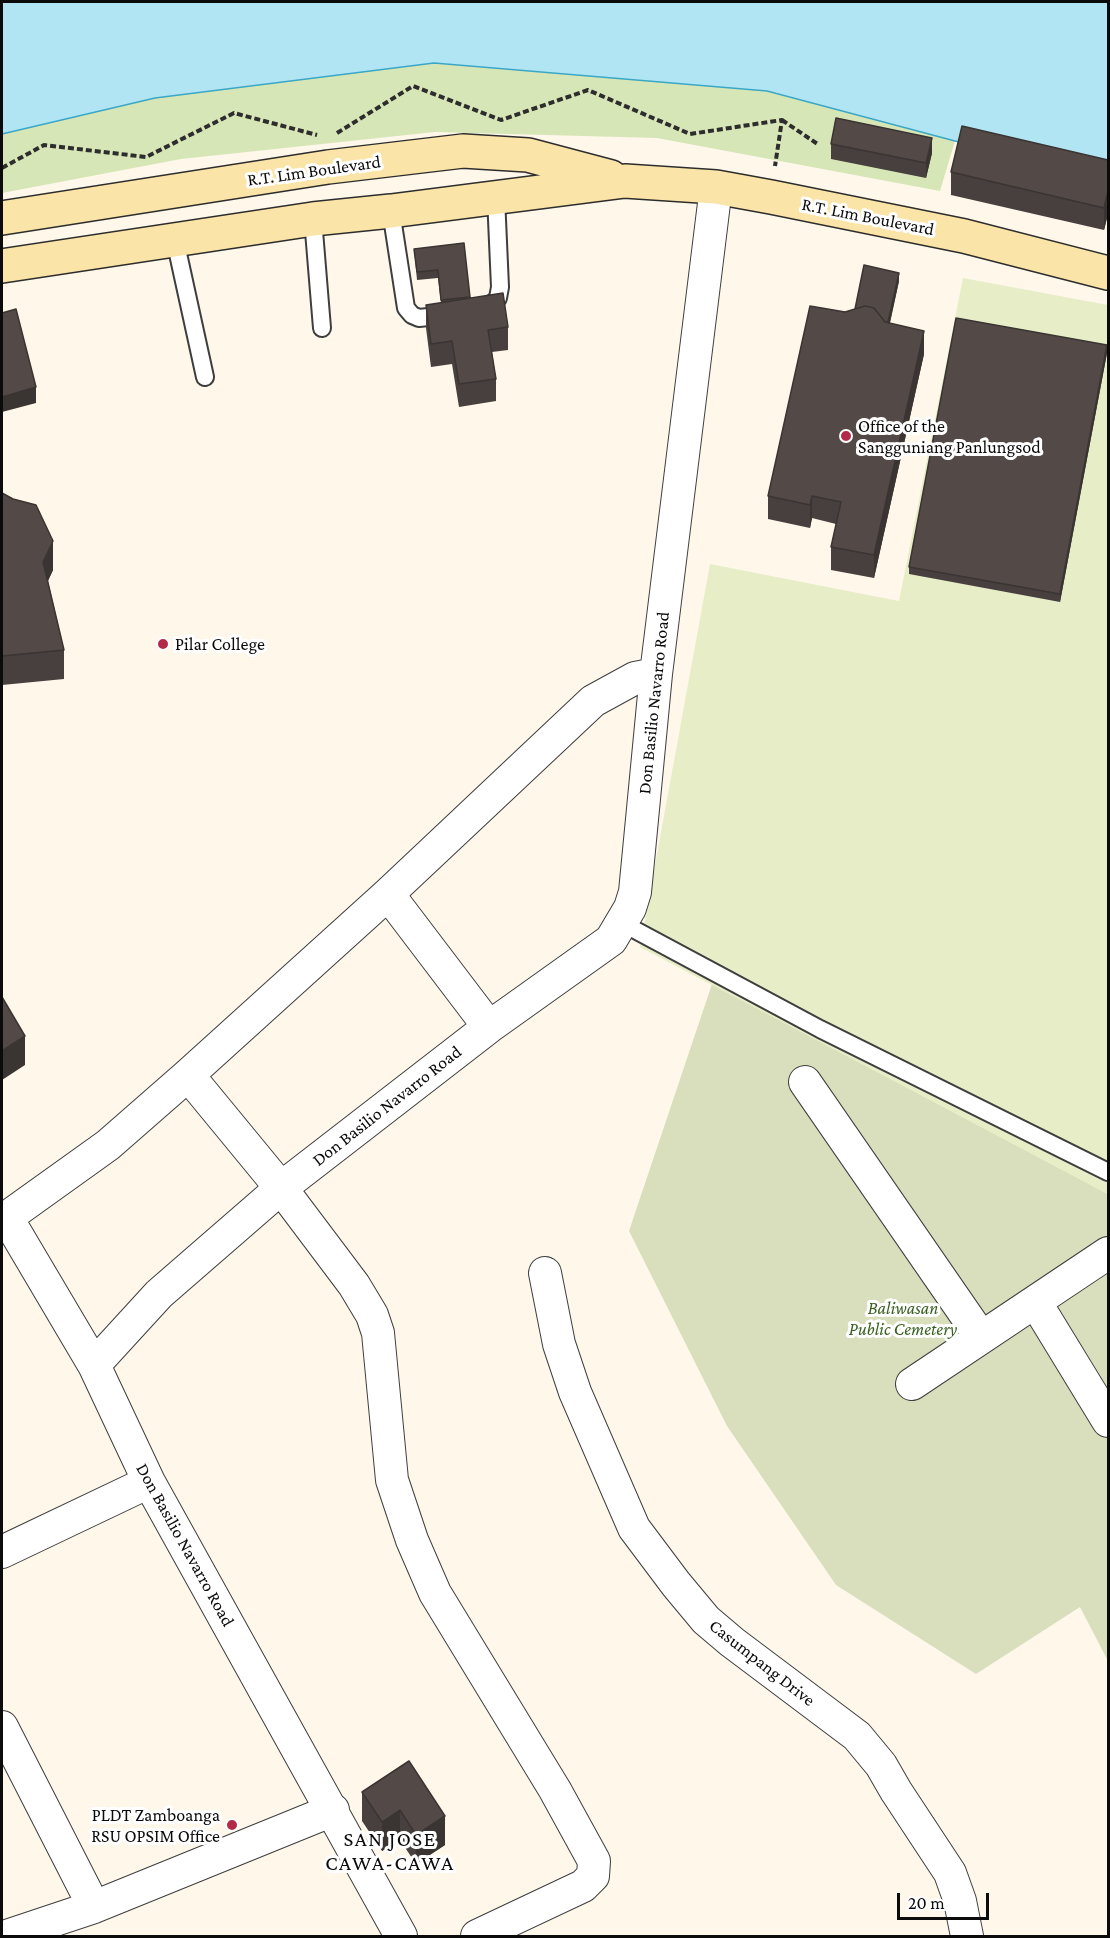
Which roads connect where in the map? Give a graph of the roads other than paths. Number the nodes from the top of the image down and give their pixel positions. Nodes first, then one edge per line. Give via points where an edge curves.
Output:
1 (625, 181) junction
2 (716, 187) junction
3 (496, 197) junction
4 (391, 211) junction
5 (2, 218) edge
6 (313, 219) junction
7 (176, 240) junction
8 (2, 266) edge
9 (1108, 273) edge
10 (322, 328) dead end
11 (205, 377) dead end
12 (656, 674) junction
13 (388, 894) junction
14 (622, 923) junction
15 (489, 1027) junction
16 (188, 1075) junction
17 (805, 1082) dead end
18 (1108, 1172) edge
19 (281, 1188) junction
20 (4, 1219) edge
21 (1108, 1253) edge
22 (545, 1273) dead end
23 (1036, 1303) junction
24 (981, 1337) junction
25 (94, 1365) junction
26 (912, 1384) dead end
27 (1108, 1421) edge
28 (149, 1482) junction
29 (2, 1552) edge
30 (2, 1726) edge
31 (333, 1810) junction
32 (94, 1907) junction
33 (7, 1936) edge
34 (401, 1936) edge
35 (477, 1936) edge
36 (967, 1936) edge

1 - 2 main road, R.T. Lim Boulevard
1 - 3 main road, R.T. Lim Boulevard
1 - 5 main road, R.T. Lim Boulevard via 528,155 463,151 328,167
2 - 9 main road, R.T. Lim Boulevard via 964,236
2 - 12 street, Don Basilio Navarro Road
3 - 4 main road, R.T. Lim Boulevard
3 - 4 lane via 498,298 489,307 468,313 419,318 406,308
4 - 6 main road, R.T. Lim Boulevard
6 - 7 main road, R.T. Lim Boulevard
6 - 10 lane
7 - 8 main road, R.T. Lim Boulevard
7 - 11 lane
12 - 13 street via 617,686 594,702
12 - 14 street, Don Basilio Navarro Road via 635,892
13 - 15 street
13 - 16 street
14 - 15 street, Don Basilio Navarro Road via 611,940
14 - 18 lane via 820,1029
15 - 19 street, Don Basilio Navarro Road
16 - 19 street
16 - 20 street via 108,1145
17 - 24 street
19 - 25 street, Don Basilio Navarro Road via 159,1294
19 - 35 street via 372,1315 378,1333 392,1480 435,1593 594,1861 592,1876 583,1886
20 - 25 street
21 - 23 street
22 - 36 street, Casumpang Drive via 559,1344 575,1392 634,1528 706,1620 857,1736 875,1758 950,1873
23 - 24 street
23 - 27 street
24 - 26 street
25 - 28 street, Don Basilio Navarro Road
28 - 29 street
28 - 31 street, Don Basilio Navarro Road
30 - 32 street
31 - 32 street
31 - 34 street, Don Basilio Navarro Road
32 - 33 street

